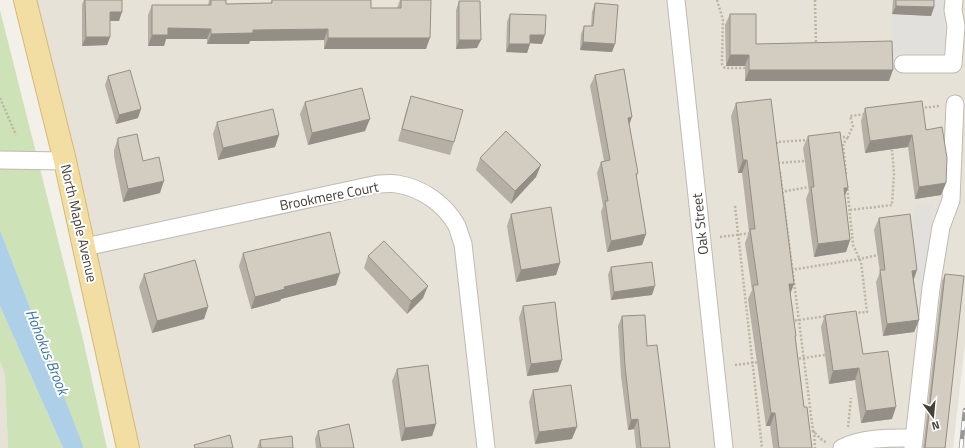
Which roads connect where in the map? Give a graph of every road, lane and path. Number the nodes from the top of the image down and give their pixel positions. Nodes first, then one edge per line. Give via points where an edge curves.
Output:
1 (25, 0) edge
2 (676, 0) edge
3 (716, 0) edge
4 (815, 0) edge
5 (954, 0) edge
6 (816, 48) edge
7 (903, 64) dead end
8 (745, 68) dead end
9 (0, 98) edge
10 (955, 104) joint
11 (916, 108) edge
12 (872, 114) edge
13 (16, 135) dead end
14 (848, 137) junction
15 (832, 138) edge
16 (808, 140) edge
17 (777, 149) edge
18 (892, 150) edge
19 (778, 156) edge
20 (0, 160) edge
21 (65, 161) junction
22 (805, 161) dead end
23 (773, 163) edge
24 (779, 163) junction
25 (808, 187) dead end
26 (783, 191) junction
27 (776, 193) edge
28 (735, 206) dead end
29 (850, 210) junction
30 (788, 229) junction
31 (780, 230) edge
32 (752, 233) edge
33 (738, 234) junction
34 (720, 236) dead end
35 (85, 248) junction
36 (878, 255) dead end
37 (859, 259) junction
38 (793, 270) junction
39 (786, 271) edge
40 (852, 313) edge
41 (829, 316) edge
42 (799, 319) junction
43 (788, 321) edge
44 (825, 355) dead end
45 (804, 358) junction
46 (790, 359) edge
47 (767, 361) edge
48 (753, 363) junction
49 (735, 365) dead end
50 (851, 398) dead end
51 (814, 431) junction
52 (913, 443) edge
53 (840, 446) edge
54 (128, 448) edge
55 (486, 448) edge
56 (724, 448) edge
57 (762, 448) edge
58 (815, 448) edge

1 - 21 main road, North Maple Avenue
2 - 56 street, Oak Street
3 - 8 path via 723,20 722,64 725,68
4 - 6 path
5 - 7 street via 956,26 953,64
9 - 13 path
10 - 11 path
10 - 52 street via 951,200 941,227 931,288
12 - 14 path via 850,116 853,126
14 - 15 path
14 - 29 path via 843,144
16 - 17 path via 776,142
18 - 29 path via 892,205
19 - 24 path
20 - 21 street
21 - 35 main road, North Maple Avenue
22 - 24 path
23 - 24 path
24 - 26 path
25 - 26 path
26 - 27 path
26 - 30 path
28 - 33 path
29 - 37 path via 854,245
30 - 31 path
30 - 38 path
32 - 33 path
33 - 34 path
33 - 48 path
35 - 54 main road, North Maple Avenue
35 - 55 street, Brookmere Court via 378,184 396,184 414,189 445,209 456,226 463,244
36 - 37 path
37 - 38 path
37 - 40 path via 867,312
38 - 39 path
38 - 42 path
41 - 42 path
42 - 43 path
42 - 45 path
44 - 45 path
45 - 46 path
45 - 51 path
47 - 48 path
48 - 49 path
48 - 57 path
50 - 53 path
51 - 53 path via 821,439
51 - 58 path
52 - 53 street via 892,438

